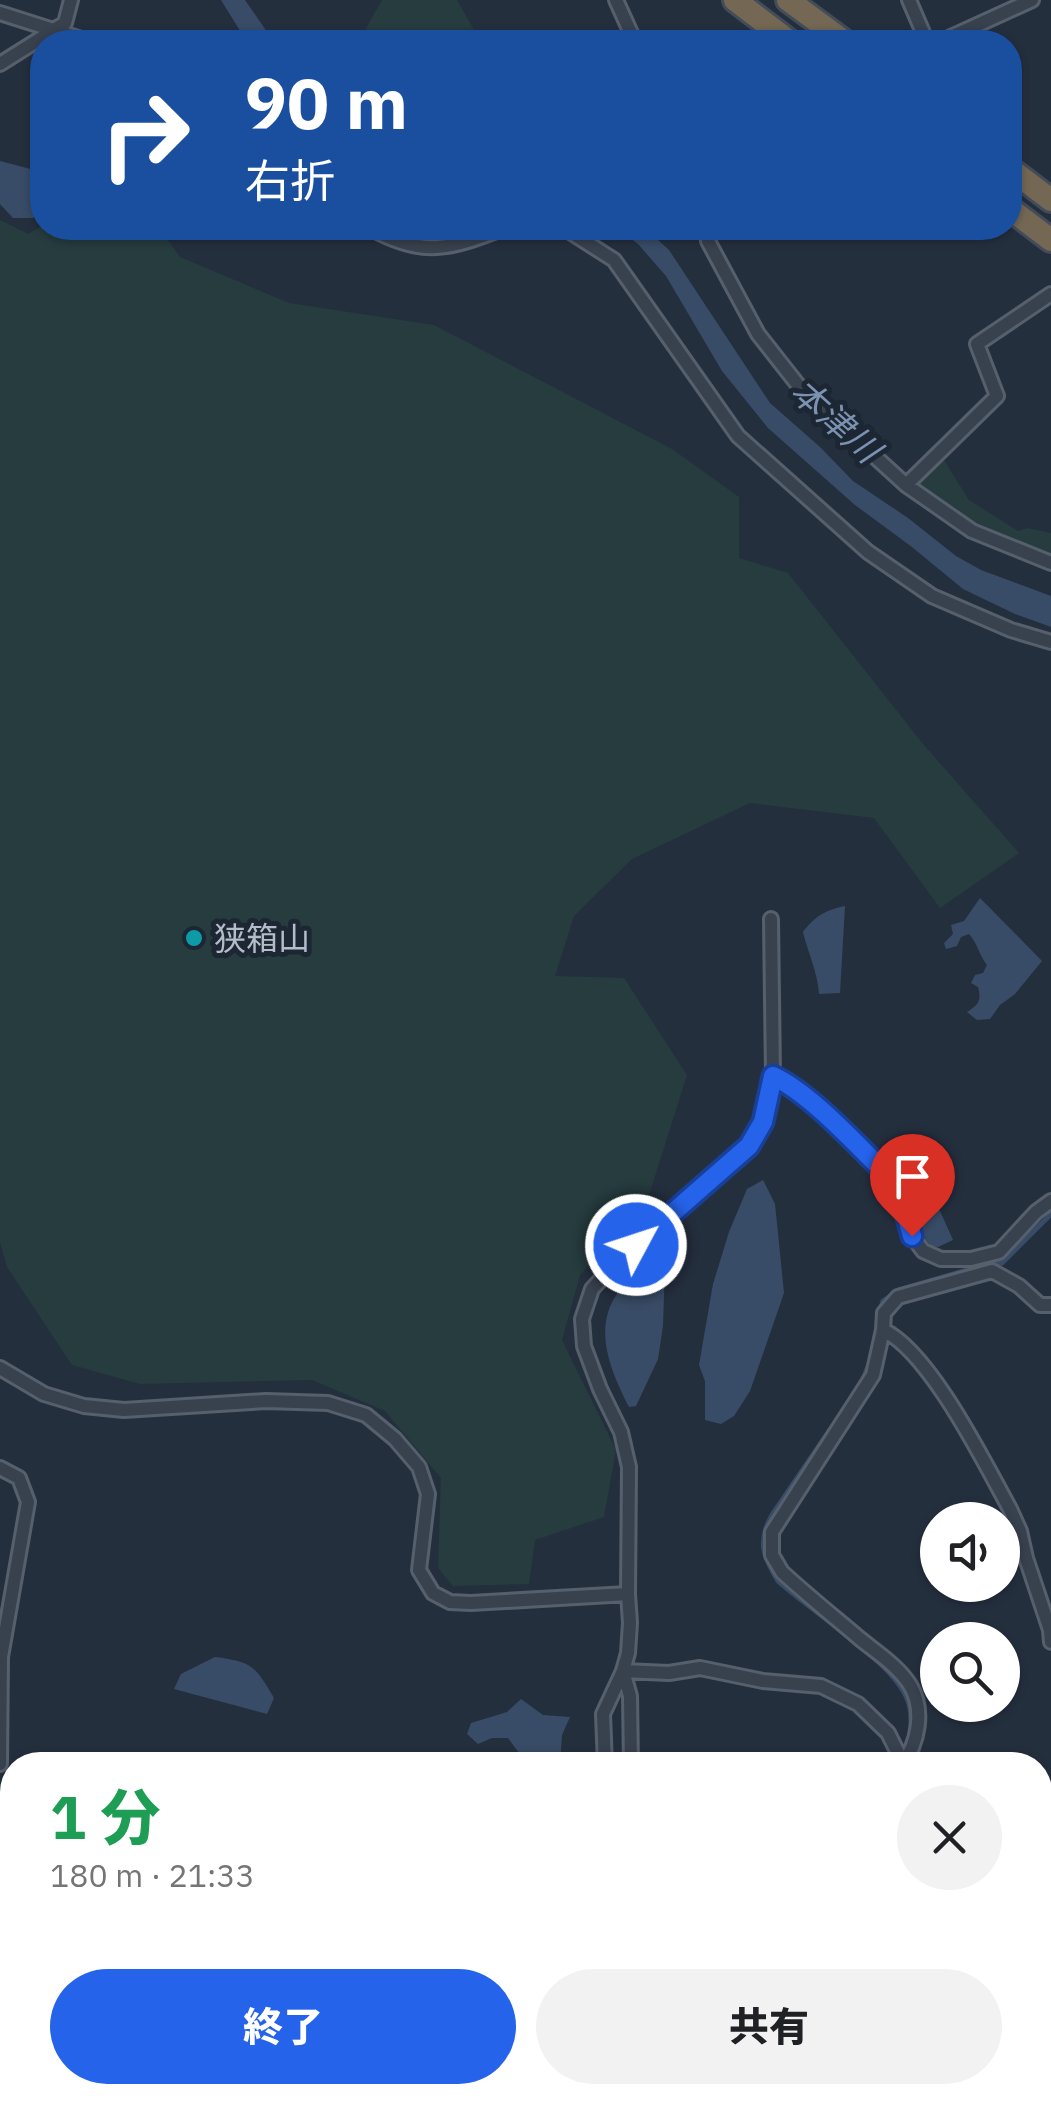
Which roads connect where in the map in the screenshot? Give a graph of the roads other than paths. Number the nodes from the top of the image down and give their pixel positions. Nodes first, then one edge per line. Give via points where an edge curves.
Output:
1 (71, 0) edge
2 (616, 0) edge
3 (735, 0) edge
4 (788, 0) edge
5 (909, 0) edge
6 (1032, 0) edge
7 (0, 13) edge
8 (52, 29) junction
9 (55, 30) edge
10 (630, 30) edge
11 (774, 30) edge
12 (829, 30) edge
13 (923, 30) edge
14 (966, 30) edge
15 (30, 44) edge
16 (0, 64) edge
17 (1022, 178) edge
18 (1051, 200) edge
19 (1022, 218) edge
20 (392, 240) edge
21 (470, 240) edge
22 (583, 240) edge
23 (708, 240) edge
24 (1051, 240) edge
25 (1051, 294) edge
26 (906, 485) junction
27 (1051, 563) edge
28 (1051, 642) edge
29 (771, 920) dead end
30 (773, 1076) junction
31 (1051, 1201) edge
32 (1051, 1305) edge
33 (883, 1330) junction
34 (0, 1368) edge
35 (0, 1468) edge
36 (628, 1594) junction
37 (1051, 1642) edge
38 (622, 1671) junction
39 (0, 1752) edge
40 (604, 1752) edge
41 (631, 1752) edge
42 (897, 1752) edge
43 (910, 1752) edge

1 - 8 street via 65,23
2 - 10 street
3 - 11 highway
4 - 12 highway
5 - 13 street
6 - 14 street
7 - 8 street
8 - 9 street
15 - 16 street
17 - 18 highway
19 - 24 highway
20 - 21 street via 429,248
22 - 28 street via 614,260 738,436 868,552 932,596
23 - 26 street via 758,334 802,390
25 - 26 street via 977,344 998,396
26 - 27 street via 972,531
29 - 30 street
30 - 31 street via 791,1084 891,1178 922,1252 940,1260 999,1252
30 - 36 street via 763,1122 749,1146 616,1262 592,1289 582,1319 584,1346 629,1467
32 - 33 street via 1040,1305 992,1271 898,1297 884,1313
33 - 37 street via 929,1371 1010,1509
33 - 43 street via 873,1375 772,1532 772,1555 782,1572 910,1686 919,1708
34 - 36 street via 44,1394 84,1406 124,1410 266,1400 328,1403 366,1415 419,1467 428,1494 419,1570 433,1593 471,1603
35 - 39 street via 19,1478 28,1502 2,1657
36 - 38 street
38 - 40 street via 603,1714
38 - 41 street via 630,1696
38 - 42 street via 700,1668 821,1686 858,1704 888,1733

